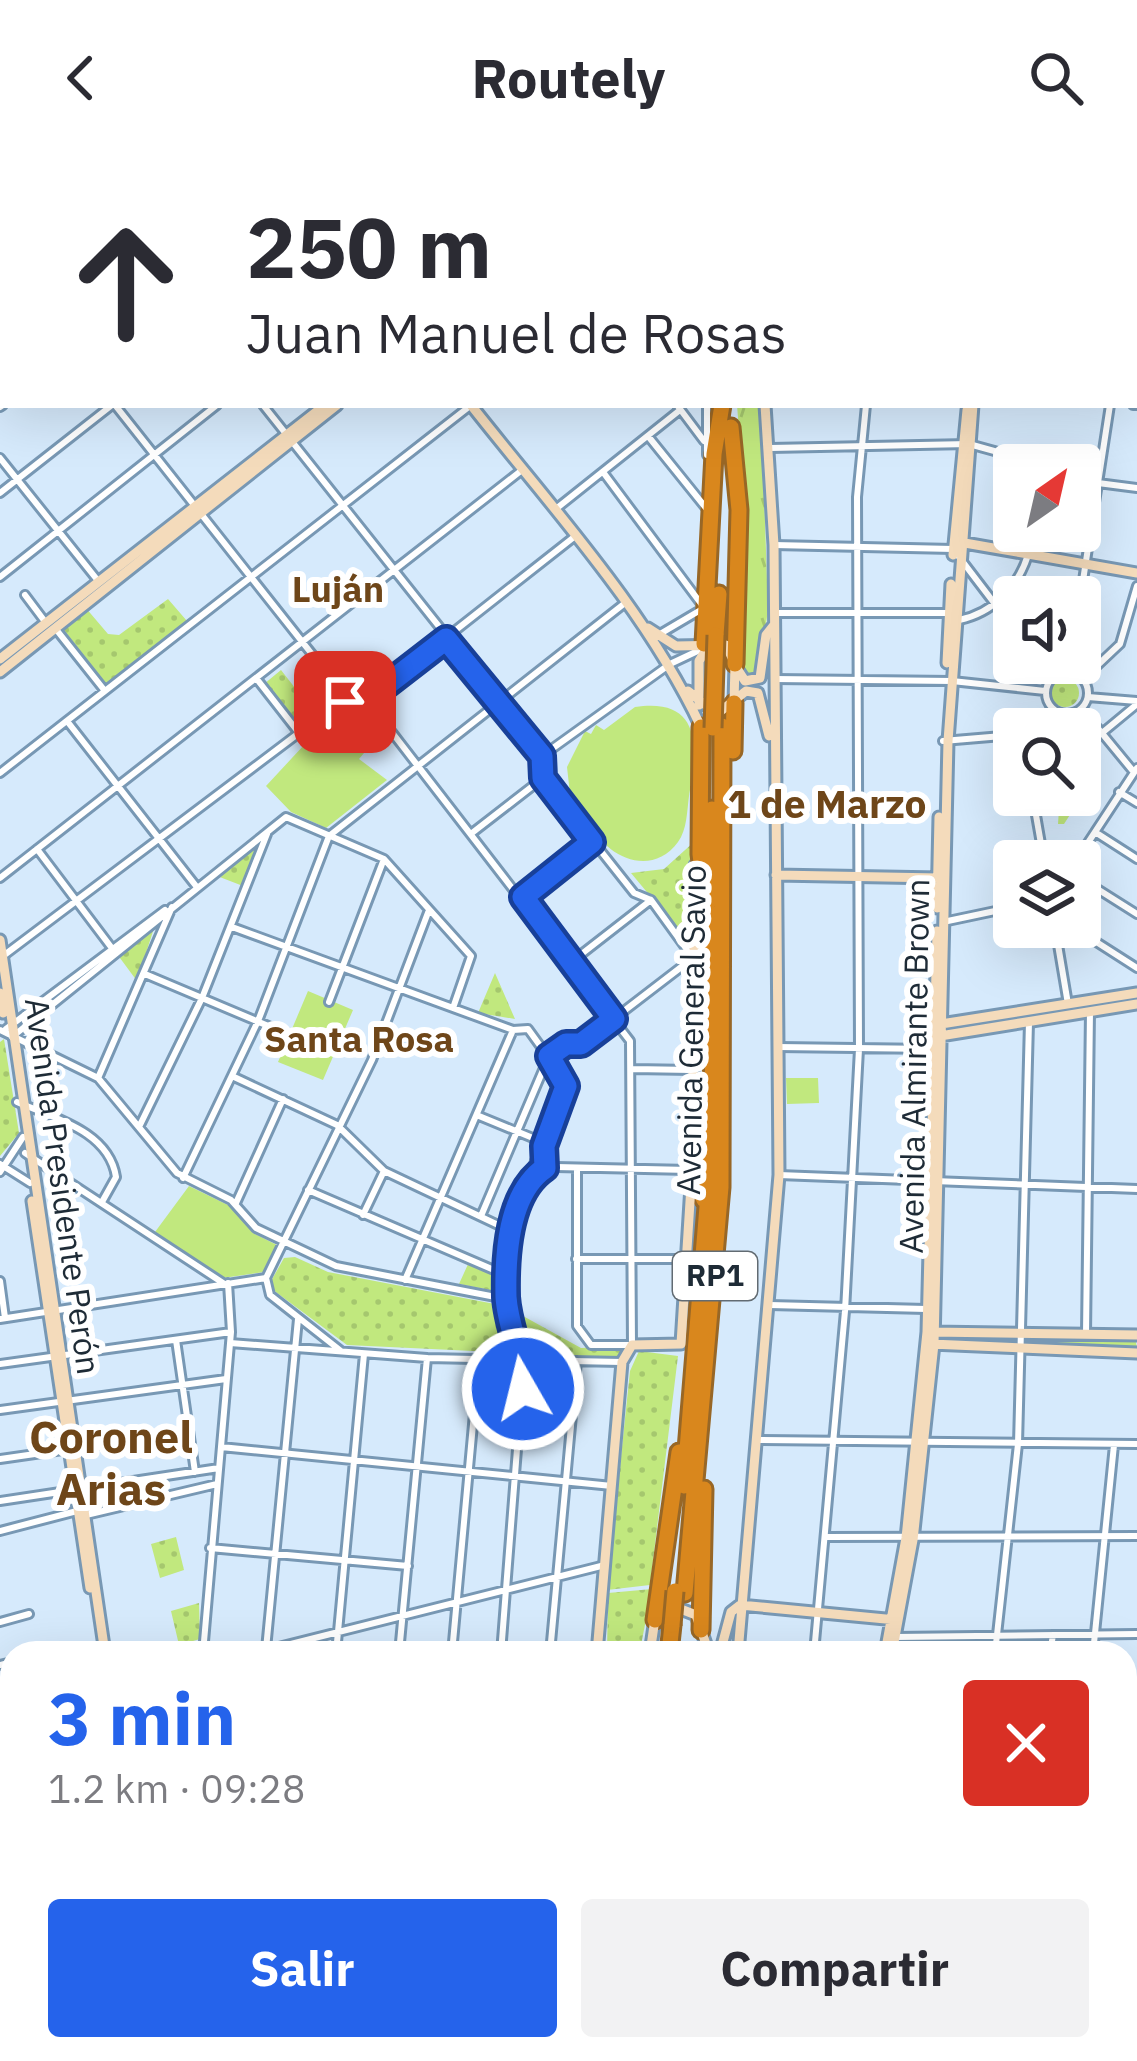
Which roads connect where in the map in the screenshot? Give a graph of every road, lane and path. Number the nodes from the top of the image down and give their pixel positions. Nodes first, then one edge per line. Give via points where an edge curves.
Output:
1 (110, 408) edge
2 (116, 408) edge
3 (213, 408) edge
4 (265, 408) edge
5 (322, 408) edge
6 (333, 408) edge
7 (467, 408) edge
8 (473, 408) edge
9 (677, 408) edge
10 (679, 408) edge
11 (706, 408) edge
12 (724, 408) edge
13 (726, 408) edge
14 (765, 408) edge
15 (865, 408) edge
16 (970, 408) edge
17 (1110, 408) edge
18 (730, 427) junction
19 (648, 436) junction
20 (289, 438) junction
21 (706, 444) junction
22 (966, 445) junction
23 (770, 448) junction
24 (857, 448) junction
25 (993, 452) edge
26 (155, 455) junction
27 (0, 458) edge
28 (1101, 463) edge
29 (522, 470) junction
30 (603, 472) junction
31 (17, 479) junction
32 (1101, 483) edge
33 (1137, 488) edge
34 (0, 493) edge
35 (342, 508) junction
36 (197, 509) junction
37 (554, 511) junction
38 (710, 511) junction
39 (59, 532) junction
40 (574, 537) junction
41 (774, 545) junction
42 (957, 546) junction
43 (857, 548) junction
44 (993, 549) edge
45 (1024, 552) joint
46 (1088, 552) edge
47 (1086, 562) junction
48 (1137, 573) edge
49 (393, 574) junction
50 (1019, 576) edge
51 (1084, 576) edge
52 (0, 577) edge
53 (720, 578) junction
54 (250, 580) junction
55 (99, 582) junction
56 (1137, 586) edge
57 (25, 595) dead end
58 (993, 601) edge
59 (625, 603) junction
60 (993, 603) edge
61 (706, 607) junction
62 (857, 613) junction
63 (952, 617) junction
64 (638, 619) junction
65 (774, 619) junction
66 (51, 625) junction
67 (648, 628) junction
68 (446, 639) junction
69 (301, 645) junction
70 (706, 647) junction
71 (0, 659) edge
72 (1101, 662) edge
73 (670, 664) junction
74 (735, 664) junction
75 (0, 672) edge
76 (256, 678) junction
77 (678, 679) junction
78 (775, 679) junction
79 (857, 680) junction
80 (949, 681) junction
81 (1048, 684) edge
82 (1084, 684) edge
83 (105, 692) junction
84 (1045, 692) junction
85 (1088, 697) junction
86 (367, 700) junction
87 (698, 702) junction
88 (734, 703) junction
89 (1137, 703) edge
90 (498, 704) junction
91 (1052, 708) edge
92 (1082, 708) edge
93 (67, 721) junction
94 (701, 727) junction
95 (1102, 733) joint
96 (993, 738) edge
97 (945, 741) junction
98 (542, 756) junction
99 (775, 758) junction
100 (417, 766) junction
101 (1135, 769) edge
102 (0, 773) edge
103 (543, 778) junction
104 (118, 786) junction
105 (1119, 792) junction
106 (1137, 803) edge
107 (268, 831) junction
108 (1094, 831) junction
109 (472, 833) junction
110 (328, 836) junction
111 (160, 840) junction
112 (1089, 840) edge
113 (592, 842) junction
114 (37, 850) junction
115 (700, 854) junction
116 (384, 859) junction
117 (1137, 859) edge
118 (776, 875) junction
119 (0, 878) edge
120 (858, 878) junction
121 (940, 878) junction
122 (196, 886) junction
123 (1101, 891) edge
124 (523, 897) junction
125 (651, 900) junction
126 (77, 903) junction
127 (173, 904) junction
128 (165, 910) junction
129 (429, 910) junction
130 (993, 911) edge
131 (1137, 914) edge
132 (943, 922) junction
133 (232, 927) junction
134 (0, 940) edge
135 (1101, 945) edge
136 (111, 947) junction
137 (285, 948) junction
138 (1059, 948) edge
139 (1, 957) edge
140 (694, 958) junction
141 (718, 959) junction
142 (570, 963) junction
143 (342, 968) junction
144 (1137, 968) edge
145 (145, 974) junction
146 (712, 986) junction
147 (399, 989) junction
148 (0, 993) edge
149 (1137, 993) edge
150 (202, 998) junction
151 (329, 1002) dead end
152 (1068, 1004) junction
153 (1137, 1004) edge
154 (692, 1007) junction
155 (453, 1008) junction
156 (1090, 1008) junction
157 (1028, 1016) junction
158 (614, 1019) junction
159 (258, 1021) junction
160 (513, 1030) junction
161 (7, 1031) edge
162 (285, 1033) dead end
163 (939, 1037) junction
164 (777, 1047) junction
165 (859, 1049) junction
166 (549, 1056) junction
167 (633, 1069) junction
168 (692, 1070) junction
169 (232, 1076) junction
170 (98, 1078) junction
171 (283, 1099) junction
172 (20, 1104) junction
173 (479, 1116) junction
174 (337, 1125) junction
175 (139, 1127) junction
176 (521, 1133) junction
177 (23, 1137) junction
178 (545, 1144) junction
179 (29, 1156) junction
180 (541, 1166) junction
181 (1, 1167) edge
182 (577, 1168) junction
183 (632, 1168) junction
184 (692, 1170) junction
185 (384, 1171) junction
186 (852, 1174) junction
187 (779, 1175) junction
188 (183, 1178) junction
189 (937, 1180) junction
190 (30, 1183) junction
191 (1028, 1185) junction
192 (1089, 1187) junction
193 (1137, 1189) edge
194 (308, 1190) junction
195 (444, 1200) junction
196 (102, 1202) junction
197 (236, 1203) junction
198 (363, 1215) junction
199 (482, 1216) junction
200 (707, 1221) junction
201 (512, 1231) junction
202 (284, 1242) junction
203 (423, 1244) junction
204 (576, 1259) junction
205 (633, 1259) junction
206 (689, 1259) junction
207 (508, 1276) junction
208 (266, 1278) junction
209 (0, 1281) edge
210 (404, 1281) junction
211 (226, 1283) junction
212 (506, 1299) junction
213 (770, 1305) junction
214 (845, 1306) junction
215 (932, 1309) junction
216 (50, 1310) junction
217 (3, 1318) edge
218 (298, 1319) junction
219 (231, 1332) junction
220 (1024, 1334) junction
221 (1086, 1334) junction
222 (1137, 1336) edge
223 (930, 1338) junction
224 (176, 1340) junction
225 (230, 1343) junction
226 (632, 1345) junction
227 (295, 1348) junction
228 (1023, 1349) junction
229 (340, 1351) junction
230 (1137, 1353) edge
231 (364, 1354) junction
232 (57, 1355) junction
233 (427, 1358) junction
234 (479, 1359) junction
235 (524, 1360) junction
236 (577, 1361) junction
237 (622, 1362) junction
238 (0, 1364) edge
239 (705, 1371) junction
240 (226, 1379) junction
241 (182, 1386) junction
242 (693, 1390) junction
243 (64, 1401) junction
244 (0, 1410) edge
245 (188, 1432) junction
246 (754, 1440) junction
247 (835, 1440) junction
248 (920, 1443) junction
249 (1018, 1444) junction
250 (1114, 1444) junction
251 (1137, 1444) edge
252 (221, 1448) junction
253 (71, 1449) junction
254 (286, 1454) junction
255 (0, 1459) edge
256 (354, 1461) junction
257 (418, 1467) junction
258 (219, 1468) junction
259 (195, 1472) junction
260 (469, 1472) junction
261 (515, 1477) junction
262 (562, 1481) junction
263 (217, 1484) junction
264 (612, 1486) junction
265 (77, 1490) junction
266 (0, 1501) edge
267 (80, 1514) junction
268 (0, 1532) edge
269 (1106, 1535) junction
270 (1137, 1536) edge
271 (826, 1537) junction
272 (1009, 1538) junction
273 (910, 1539) junction
274 (210, 1548) junction
275 (277, 1554) junction
276 (346, 1560) junction
277 (604, 1565) junction
278 (408, 1566) junction
279 (555, 1578) junction
280 (506, 1590) junction
281 (680, 1592) junction
282 (456, 1601) junction
283 (744, 1605) junction
284 (817, 1612) junction
285 (28, 1614) dead end
286 (403, 1616) junction
287 (898, 1620) junction
288 (0, 1622) edge
289 (665, 1627) junction
290 (701, 1630) junction
291 (338, 1634) junction
292 (1137, 1634) edge
293 (1053, 1635) junction
294 (1095, 1635) junction
295 (895, 1637) junction
296 (997, 1637) junction
297 (100, 1641) edge
298 (204, 1641) edge
299 (267, 1641) edge
300 (310, 1641) edge
301 (337, 1641) edge
302 (400, 1641) edge
303 (453, 1641) edge
304 (502, 1641) edge
305 (551, 1641) edge
306 (598, 1641) edge
307 (651, 1641) edge
308 (657, 1641) edge
309 (667, 1641) edge
310 (673, 1641) edge
311 (701, 1641) edge
312 (705, 1641) edge
313 (723, 1641) edge
314 (740, 1641) edge
315 (815, 1641) edge
316 (894, 1641) edge
317 (996, 1641) edge
318 (1052, 1641) edge
319 (1094, 1641) edge

1 - 31 street
2 - 26 street
3 - 26 street
4 - 20 street
5 - 20 main road
6 - 20 main road
7 - 35 street
8 - 29 main road
9 - 19 street
10 - 21 street
11 - 21 street
12 - 53 highway via 714,454
13 - 18 highway, Avenida General Savio / RP1
14 - 23 main road
15 - 24 street
16 - 22 main road, Avenida Almirante Brown
17 - 28 street
18 - 53 highway, Avenida General Savio / RP1
18 - 74 highway via 739,511
19 - 30 street
19 - 38 street
20 - 35 street
20 - 36 main road
21 - 38 street
22 - 24 street
22 - 25 street
22 - 42 main road, Avenida Almirante Brown
23 - 24 street
23 - 41 main road
24 - 43 street
26 - 36 street
26 - 39 street
27 - 31 street
29 - 37 main road
29 - 49 street
30 - 37 street
30 - 61 street
31 - 34 street
31 - 39 street
32 - 33 street
35 - 49 street
35 - 54 street
36 - 54 street
36 - 55 main road
36 - 66 main road
37 - 40 main road
38 - 53 street
39 - 52 street
39 - 55 street
40 - 59 main road
40 - 68 street
41 - 43 street
41 - 65 main road
42 - 43 street
42 - 44 main road
42 - 58 street
42 - 63 main road, Avenida Almirante Brown
43 - 62 street
45 - 47 main road
45 - 50 street
46 - 47 street
47 - 48 main road
47 - 51 street
49 - 68 street
49 - 69 street
53 - 61 highway
53 - 141 highway, Avenida General Savio / RP1
54 - 69 street
54 - 83 street
55 - 66 main road
56 - 72 street via 1120,644
57 - 66 street
59 - 64 main road
59 - 90 street
60 - 63 street
61 - 67 street via 668,633
61 - 70 highway
62 - 63 street
62 - 65 street
62 - 79 street
63 - 80 main road, Avenida Almirante Brown
64 - 67 main road
64 - 73 main road
65 - 74 main road via 760,678 746,681
65 - 78 main road
66 - 71 main road
66 - 75 main road
66 - 83 street
67 - 70 main road via 672,645
68 - 86 street
68 - 90 street
69 - 76 street
69 - 86 street via 345,702
70 - 73 street
70 - 74 main road via 726,645
70 - 87 main road
73 - 77 main road
73 - 98 street
74 - 88 main road
76 - 104 street
76 - 111 street via 299,733
77 - 87 main road
77 - 94 main road
78 - 79 street
78 - 99 main road
79 - 80 street
79 - 120 street
80 - 84 street
80 - 97 main road, Avenida Almirante Brown
81 - 84 street
82 - 85 street
83 - 93 street
84 - 91 street
85 - 89 street
85 - 92 street
86 - 100 street
87 - 88 main road via 719,714
87 - 94 main road
88 - 99 main road via 746,691 760,694
88 - 141 highway via 733,844
89 - 95 street
90 - 98 street
90 - 100 street
93 - 102 street
93 - 104 street
94 - 115 highway
95 - 101 street
96 - 97 street
97 - 121 main road, Avenida Almirante Brown
98 - 103 street
99 - 118 main road
100 - 109 street
100 - 110 street
101 - 105 street
103 - 109 street
103 - 113 street
104 - 111 street
104 - 114 street
105 - 106 street
105 - 108 street
107 - 110 street via 286,817
107 - 122 street
107 - 133 street
108 - 112 street
108 - 117 street
109 - 124 street
110 - 116 street
110 - 137 street
111 - 122 street
111 - 126 street
113 - 124 street
113 - 125 street via 634,893
114 - 119 street
114 - 126 street
115 - 140 main road
115 - 141 highway
116 - 129 street
116 - 143 street
118 - 120 main road
118 - 164 main road
120 - 121 main road
120 - 165 street
121 - 132 main road, Avenida Almirante Brown
121 - 163 main road, Avenida Almirante Brown
122 - 127 street
123 - 131 street
124 - 142 street
125 - 140 street
125 - 142 street
126 - 136 street
126 - 139 street
127 - 128 street
127 - 145 street
128 - 136 street
128 - 161 street
129 - 147 street
129 - 155 street via 471,956
130 - 132 street
132 - 163 main road, Avenida Almirante Brown
133 - 137 street
133 - 150 street
134 - 139 main road, Avenida Presidente Perón
135 - 144 street
136 - 161 street
137 - 143 street
137 - 159 street
138 - 152 street
139 - 161 main road, Avenida Presidente Perón
140 - 154 main road
140 - 158 street
141 - 146 highway, Avenida General Savio / RP1
141 - 239 highway, Avenida General Savio / RP1 via 721,1187
142 - 158 street
143 - 147 street
143 - 151 street
145 - 150 street
145 - 170 street
146 - 154 main road
146 - 200 highway, Avenida General Savio / RP1
147 - 155 street
147 - 174 street
148 - 161 main road, Avenida Presidente Perón
149 - 156 main road
150 - 159 street
150 - 175 street
152 - 156 main road
152 - 157 main road
153 - 156 main road
154 - 168 main road
155 - 160 street
156 - 157 main road
156 - 192 street
157 - 163 main road
157 - 191 street
158 - 166 street
158 - 167 street via 630,1041
159 - 162 street
159 - 169 street
160 - 166 street via 528,1029
160 - 173 street
161 - 170 street
161 - 172 main road, Avenida Presidente Perón
163 - 165 street
163 - 189 main road, Avenida Almirante Brown
164 - 165 street
164 - 187 main road
165 - 186 street
166 - 176 street
166 - 178 street via 566,1086
167 - 168 street
167 - 183 street
168 - 184 main road
169 - 171 street
169 - 188 street
170 - 175 street
171 - 174 street
171 - 197 street
172 - 177 main road, Avenida Presidente Perón
172 - 179 main road, Avenida Presidente Perón
172 - 196 street via 102,1148 116,1177
173 - 176 street
173 - 195 street
174 - 185 street
174 - 194 street
175 - 188 street
176 - 178 street
176 - 199 street
177 - 179 main road, Avenida Presidente Perón
177 - 181 street
178 - 180 street
179 - 190 main road, Avenida Presidente Perón
179 - 196 street
179 - 216 main road, Avenida Presidente Perón
180 - 182 street
180 - 201 street
181 - 190 street
182 - 183 street
182 - 204 street
183 - 184 street
183 - 205 street
184 - 200 highway
184 - 206 main road
185 - 195 street
185 - 198 street
186 - 187 street
186 - 189 street
186 - 214 street
187 - 213 main road
188 - 197 street
189 - 191 street
189 - 215 main road, Avenida Almirante Brown
190 - 216 main road, Avenida Presidente Perón
191 - 192 street
191 - 220 street
192 - 193 street
192 - 221 street
194 - 198 street
194 - 202 street
195 - 199 street
195 - 203 street
196 - 211 street
197 - 202 street via 249,1222
198 - 203 street
199 - 201 street
200 - 242 highway, Avenida General Savio / RP1
201 - 207 street
202 - 208 street
202 - 210 street via 336,1267
203 - 207 street
203 - 210 street
204 - 205 street
204 - 226 street via 579,1331 591,1345
205 - 206 street
205 - 226 street
206 - 226 main road via 681,1345
207 - 212 street
208 - 211 street
208 - 218 street via 270,1295
209 - 217 street
210 - 212 street
211 - 216 street
211 - 219 street
212 - 235 street
213 - 214 street
213 - 246 main road
214 - 215 street
214 - 247 street
215 - 223 main road, Avenida Almirante Brown
216 - 217 street
216 - 232 main road, Avenida Presidente Perón
218 - 227 street
218 - 229 street
219 - 224 street
219 - 225 street
220 - 221 main road
220 - 223 main road
220 - 228 street
221 - 222 main road
223 - 228 main road
223 - 248 main road, Avenida Almirante Brown
224 - 232 street
224 - 241 street
225 - 227 street
225 - 240 street
226 - 237 main road
227 - 229 street
227 - 254 street
228 - 230 main road
228 - 249 street
229 - 231 street
231 - 233 street
231 - 256 street
232 - 238 street
232 - 243 main road, Avenida Presidente Perón
233 - 234 street
233 - 257 street
234 - 235 street
234 - 260 street
235 - 236 street
235 - 261 street
236 - 237 street
236 - 262 street
237 - 264 main road
239 - 281 highway, Avenida General Savio / RP1
239 - 290 highway
240 - 241 street
240 - 252 street
241 - 243 street
241 - 245 street
242 - 281 highway, Avenida General Savio / RP1
242 - 289 highway via 675,1471
243 - 244 street
243 - 253 main road, Avenida Presidente Perón
245 - 253 street
245 - 259 street
246 - 247 street
246 - 283 main road
247 - 248 street
247 - 271 street
248 - 249 street
248 - 273 main road, Avenida Almirante Brown
249 - 250 street
249 - 272 street
250 - 251 street
250 - 269 street
252 - 254 street
252 - 258 street
253 - 255 street
253 - 265 main road, Avenida Presidente Perón
254 - 256 street
254 - 275 street
256 - 257 street
256 - 276 street
257 - 260 street
257 - 278 street
258 - 259 street
258 - 263 street
259 - 265 street
260 - 261 street
260 - 282 street
261 - 262 street
261 - 280 street
262 - 264 street
262 - 279 street
263 - 267 street
263 - 274 street
264 - 277 main road
265 - 266 street
265 - 267 main road, Avenida Presidente Perón
267 - 268 street
267 - 297 main road, Avenida Presidente Perón
269 - 270 street
269 - 272 street
269 - 294 street
271 - 273 street
271 - 284 street
272 - 273 street
272 - 296 street
273 - 287 main road, Avenida Almirante Brown
274 - 275 street
274 - 298 street
275 - 276 street
275 - 299 street
276 - 278 street
276 - 291 street
277 - 279 street
277 - 306 main road
278 - 286 street
279 - 280 street
279 - 305 street
280 - 282 street
280 - 304 street
281 - 289 highway, Avenida General Savio / RP1, bridge
282 - 286 street
282 - 303 street
283 - 284 main road
283 - 313 main road via 731,1612
283 - 314 main road
284 - 287 main road
284 - 315 street
285 - 288 street
286 - 291 street
286 - 302 street
287 - 295 main road, Avenida Almirante Brown
289 - 290 main road via 664,1610 681,1606
289 - 307 main road
289 - 308 main road
289 - 309 highway, Avenida General Savio / RP1
289 - 310 highway, Avenida General Savio / RP1
290 - 311 main road
290 - 312 main road
291 - 300 street
291 - 301 street
292 - 294 street
293 - 294 street
293 - 296 street
293 - 318 street
294 - 319 street
295 - 296 street
295 - 316 main road, Avenida Almirante Brown
296 - 317 street

